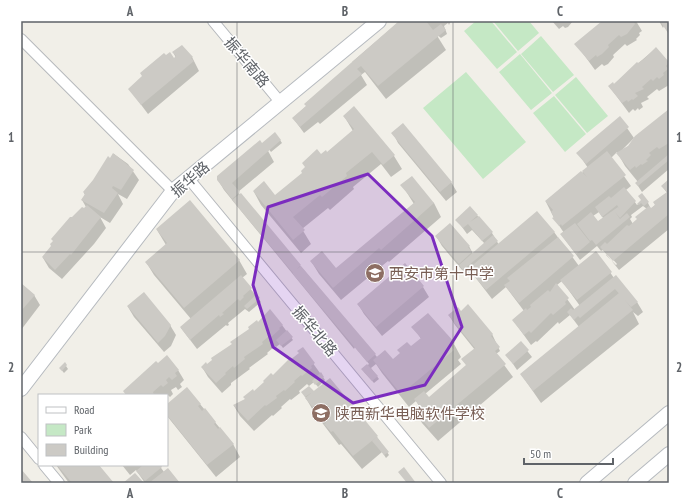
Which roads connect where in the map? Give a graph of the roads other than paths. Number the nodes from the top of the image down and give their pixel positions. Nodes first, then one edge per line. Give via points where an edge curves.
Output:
1 (213, 21) edge
2 (379, 21) edge
3 (21, 39) edge
4 (281, 102) junction
5 (189, 179) junction
6 (172, 191) junction
7 (21, 389) edge
8 (669, 413) edge
9 (21, 437) edge
10 (669, 454) edge
11 (38, 458) edge
12 (45, 466) edge
13 (59, 483) edge
14 (441, 483) edge
15 (586, 483) edge
16 (635, 483) edge

1 - 4 street, 振华南路
2 - 4 street, 振华路
3 - 6 street
4 - 5 street, 振华路
5 - 6 street, 振华路
5 - 14 street, 振华北路
6 - 7 street, 振华路
8 - 15 street
9 - 11 street
10 - 16 street
12 - 13 street

